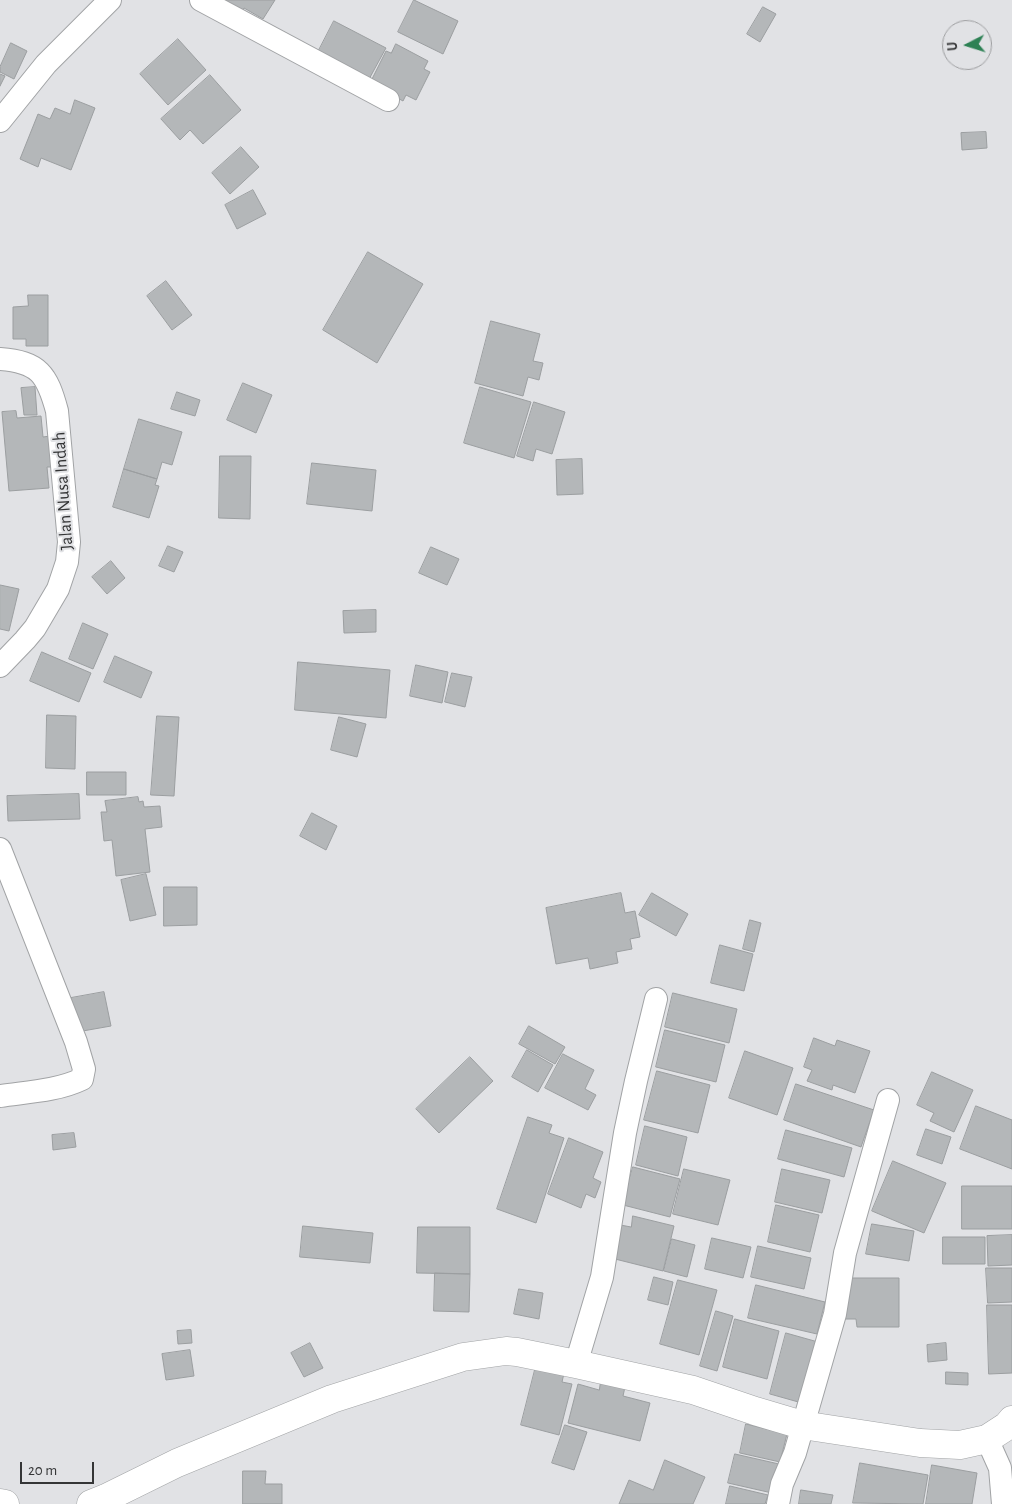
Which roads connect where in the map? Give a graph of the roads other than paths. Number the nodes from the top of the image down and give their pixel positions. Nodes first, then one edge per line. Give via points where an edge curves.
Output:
1 (110, 0) edge
2 (201, 0) edge
3 (388, 100) dead end
4 (0, 121) edge
5 (0, 359) edge
6 (0, 666) edge
7 (0, 849) edge
8 (656, 999) dead end
9 (0, 1096) edge
10 (888, 1100) dead end
11 (576, 1364) junction
12 (1012, 1420) edge
13 (802, 1425) junction
14 (986, 1439) junction
15 (0, 1503) edge
16 (5, 1504) edge
17 (91, 1504) edge
18 (778, 1504) edge
19 (1003, 1504) edge

1 - 4 street via 46,64
2 - 3 street
5 - 6 street, Jalan Nusa Indah via 29,364 40,371 52,393 69,542 67,562 58,589 35,628
7 - 9 street via 84,1069 82,1079 74,1083
8 - 11 street via 632,1098 602,1277
10 - 13 street via 847,1245 835,1314
11 - 13 street via 693,1390
11 - 17 street via 506,1352 463,1357 438,1364 332,1399 177,1463
12 - 14 street
13 - 14 street via 939,1445 960,1445
13 - 18 street
14 - 19 street via 1000,1468
15 - 16 street

